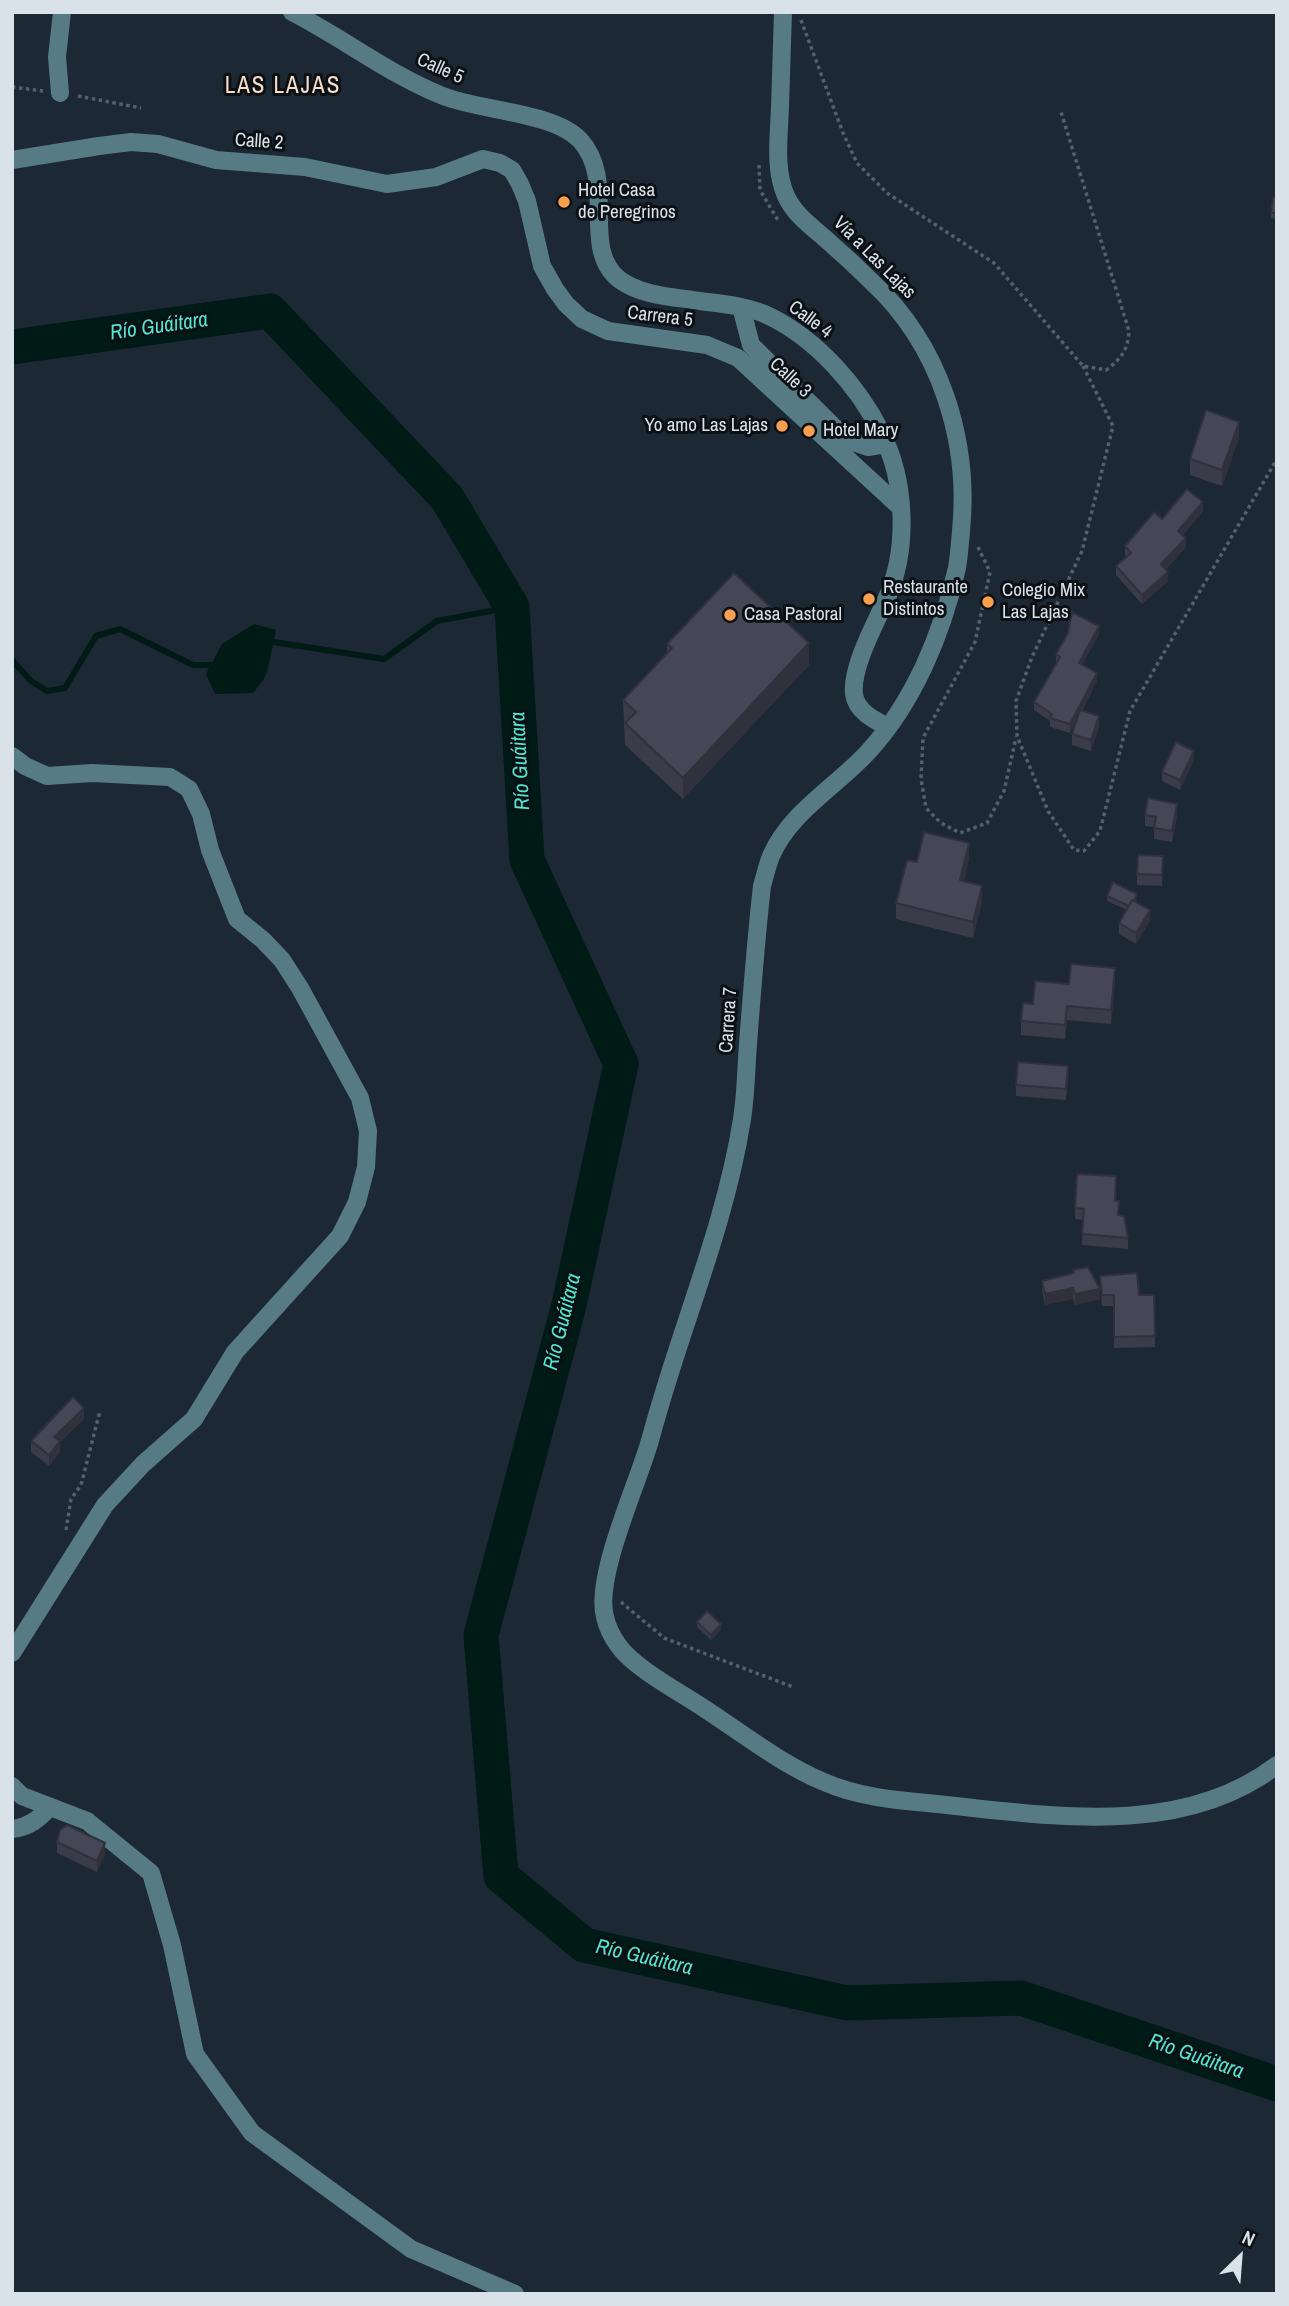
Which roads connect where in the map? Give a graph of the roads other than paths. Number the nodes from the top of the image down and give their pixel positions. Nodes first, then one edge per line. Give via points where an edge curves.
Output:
1 (62, 12) edge
2 (292, 12) edge
3 (783, 12) edge
4 (60, 93) dead end
5 (12, 160) edge
6 (500, 163) joint
7 (609, 268) joint
8 (741, 307) junction
9 (707, 345) joint
10 (886, 444) junction
11 (901, 508) junction
12 (888, 727) junction
13 (12, 756) edge
14 (12, 1653) edge
15 (1277, 1765) edge
16 (12, 1786) edge
17 (50, 1807) junction
18 (12, 1829) edge
19 (515, 2294) edge

1 - 4 street via 57,57
2 - 7 street, Calle 5 via 444,96 549,122 579,140 591,156 598,179 600,247
3 - 12 street, Vía a Las Lajas via 778,153 787,199 800,217 889,298 916,334 951,413 962,466 957,566 941,627
5 - 6 street, Calle 2 via 144,143 216,160 305,167 387,184 436,177 483,159
6 - 9 street, Carrera 5 via 512,170 527,201 542,265 565,304 582,319 608,331
7 - 8 street, Calle 4 via 638,289
8 - 10 street, Calle 4 via 769,316 830,362 870,413
8 - 10 street via 751,345 847,440 868,447
9 - 11 street, Calle 3 via 738,358
10 - 11 street, Calle 4
11 - 12 street via 900,549 888,596 866,643 854,694 859,708
12 - 15 street, Carrera 7 via 790,827 772,855 762,886 743,1117 722,1207 603,1587 605,1617 619,1646 646,1670 797,1769 860,1794 1113,1817 1195,1805 1240,1788
13 - 14 street via 47,776 170,777 189,789 237,919 282,960 300,988 360,1098 368,1131 366,1167 357,1202 340,1236 234,1352 194,1419 105,1505
16 - 17 street via 22,1796
17 - 18 street via 36,1821
17 - 19 street via 87,1821 151,1873 195,2054 252,2133 411,2249

